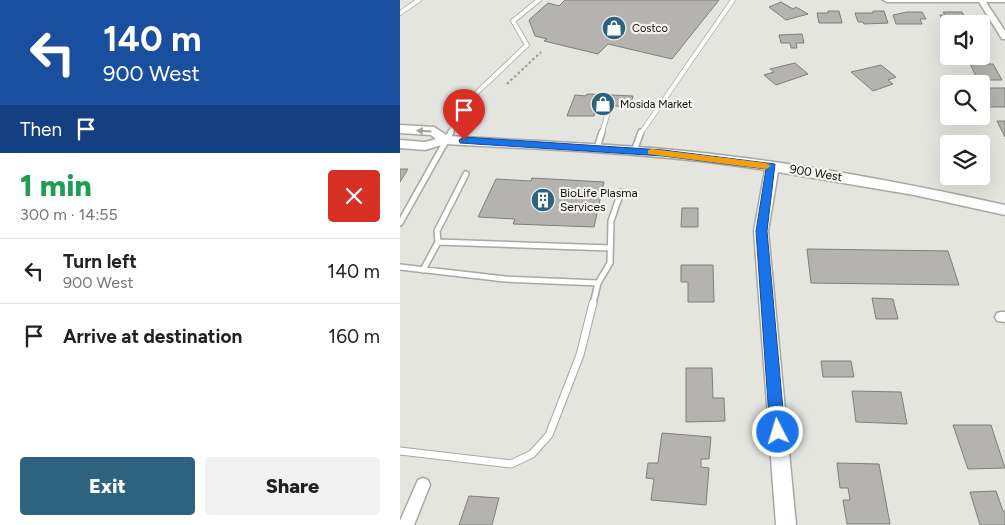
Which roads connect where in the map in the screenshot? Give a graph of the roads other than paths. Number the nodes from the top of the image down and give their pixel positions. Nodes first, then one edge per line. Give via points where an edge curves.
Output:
1 (419, 0) edge
2 (539, 0) edge
3 (733, 0) edge
4 (887, 0) edge
5 (982, 0) edge
6 (1005, 0) edge
7 (921, 1) edge
8 (400, 13) edge
9 (1005, 37) edge
10 (608, 112) dead end
11 (400, 129) edge
12 (445, 140) junction
13 (400, 144) edge
14 (597, 148) junction
15 (634, 151) junction
16 (772, 167) junction
17 (466, 174) dead end
18 (621, 192) dead end
19 (1005, 210) edge
20 (400, 223) edge
21 (438, 242) junction
22 (610, 248) junction
23 (400, 267) edge
24 (423, 270) junction
25 (598, 283) junction
26 (400, 452) edge
27 (423, 485) dead end
28 (406, 525) edge
29 (786, 525) edge

1 - 8 lane
2 - 12 lane via 514,21 527,44 468,101
3 - 15 lane via 642,130
4 - 7 street
5 - 6 street
5 - 7 street
5 - 9 street
10 - 14 lane
12 -> 11 street, 900 West via 434,131
12 - 13 street, 900 West via 425,146
12 - 14 street, 900 West
12 - 20 lane
14 - 15 street, 900 West
15 - 16 street, 900 West
16 - 19 street, 900 West via 914,190
16 - 29 street via 762,231 762,257
17 - 21 lane via 437,230
18 - 22 lane via 612,221
21 - 22 lane
21 - 24 lane
22 - 25 lane via 610,263
23 - 24 lane
24 - 25 lane via 505,279
25 - 26 lane via 580,355 549,435 532,454 511,464
27 - 28 street

